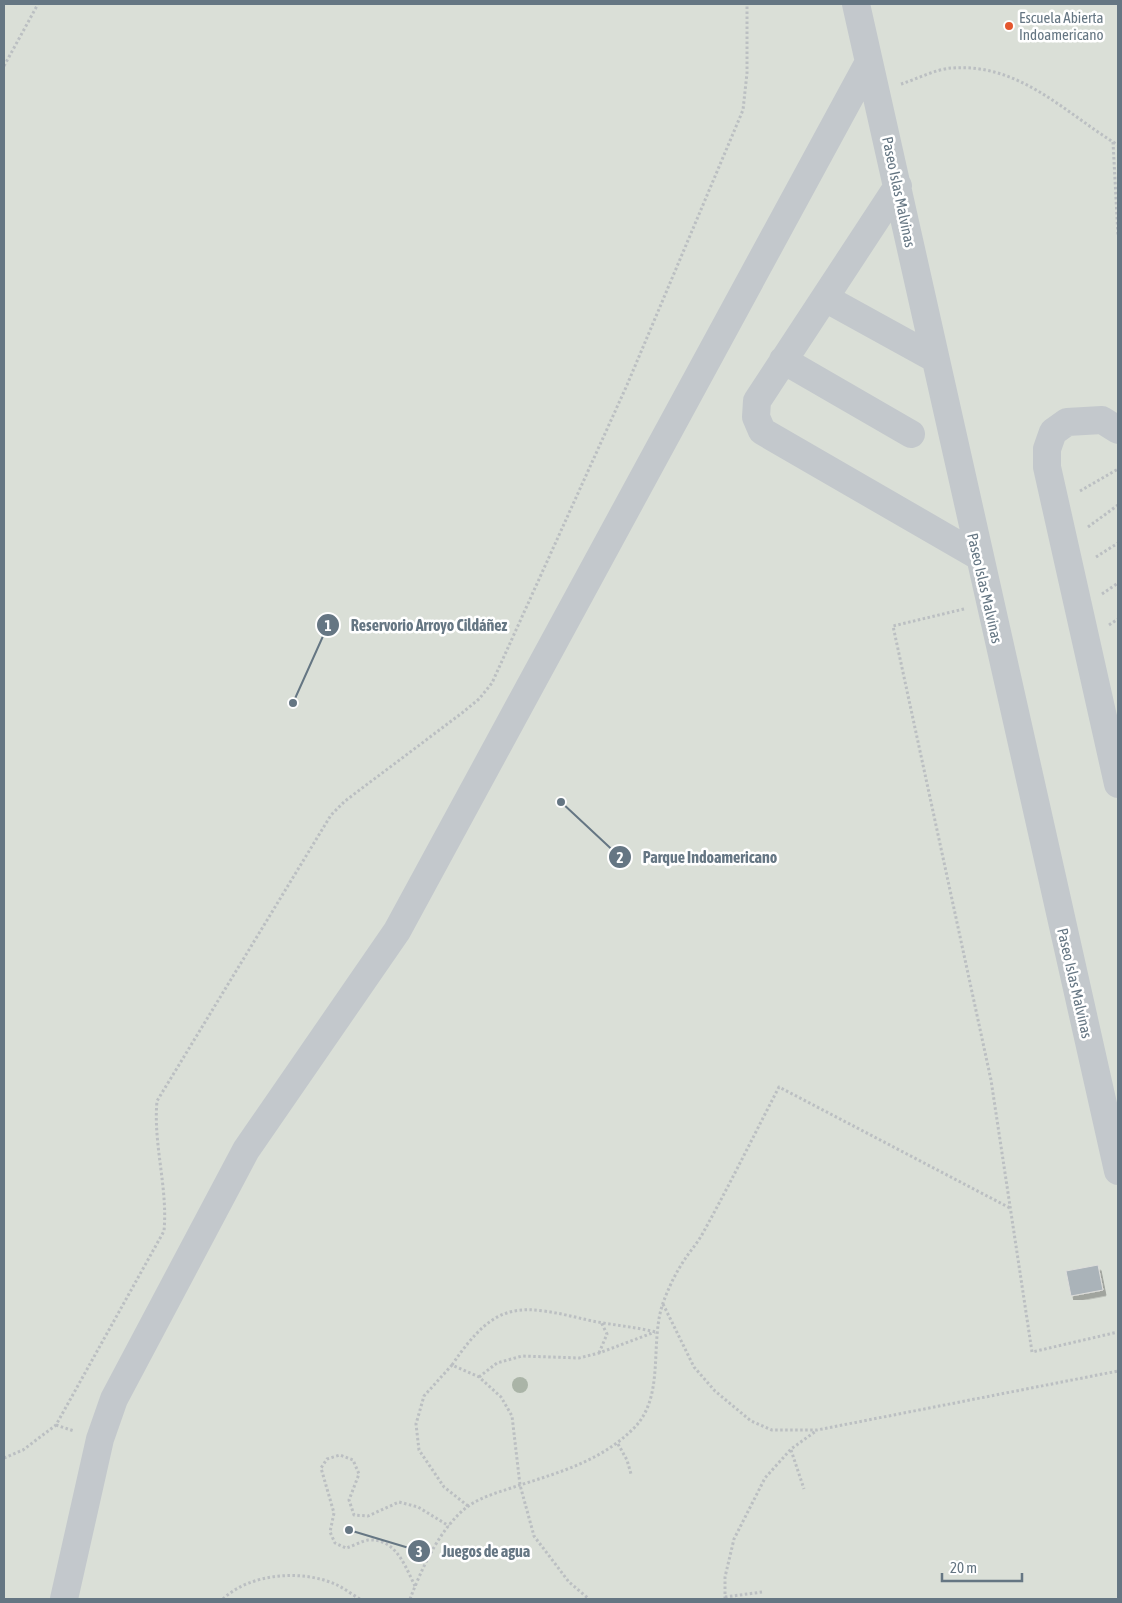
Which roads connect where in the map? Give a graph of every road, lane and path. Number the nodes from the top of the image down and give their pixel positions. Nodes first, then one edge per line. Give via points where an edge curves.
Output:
1 (38, 4) edge
2 (747, 4) edge
3 (856, 4) edge
4 (869, 62) junction
5 (4, 66) edge
6 (876, 91) junction
7 (1113, 142) junction
8 (1118, 145) edge
9 (898, 186) junction
10 (1118, 236) edge
11 (825, 298) junction
12 (932, 357) junction
13 (783, 360) junction
14 (1118, 430) edge
15 (911, 434) dead end
16 (1118, 469) edge
17 (1073, 495) dead end
18 (1118, 505) edge
19 (1081, 532) dead end
20 (1118, 543) edge
21 (978, 556) junction
22 (1095, 558) dead end
23 (1118, 583) edge
24 (1095, 598) dead end
25 (989, 603) junction
26 (1118, 784) edge
27 (1118, 1171) edge
28 (1010, 1208) junction
29 (663, 1304) junction
30 (601, 1322) junction
31 (656, 1332) junction
32 (1118, 1332) edge
33 (599, 1353) junction
34 (452, 1365) junction
35 (1118, 1371) edge
36 (479, 1377) junction
37 (817, 1430) junction
38 (618, 1444) junction
39 (791, 1449) junction
40 (4, 1458) edge
41 (631, 1474) dead end
42 (520, 1486) junction
43 (804, 1489) dead end
44 (468, 1506) junction
45 (449, 1526) junction
46 (415, 1586) junction
47 (762, 1592) dead end
48 (725, 1598) edge
49 (64, 1599) edge
50 (223, 1599) edge
51 (360, 1599) edge
52 (410, 1599) edge
53 (589, 1599) edge

1 - 5 path
2 - 40 path via 747,73 743,110 627,385 492,683 462,713 331,815 157,1101 155,1120 164,1231 56,1425 24,1450
3 - 4 street, Paseo Islas Malvinas
4 - 6 street, Paseo Islas Malvinas
4 - 49 street via 397,931 246,1150 114,1400 100,1439
6 - 7 path via 951,68 994,70 1034,87
6 - 9 street, Paseo Islas Malvinas
7 - 8 path
7 - 10 path
9 - 11 street
9 - 12 street, Paseo Islas Malvinas
11 - 12 street
11 - 13 street
12 - 21 street, Paseo Islas Malvinas
13 - 15 street
13 - 21 street via 756,401 756,417 762,430
14 - 26 street via 1102,420 1067,422 1053,432 1047,449 1047,467
16 - 17 path
18 - 19 path
20 - 22 path
21 - 25 street, Paseo Islas Malvinas
23 - 24 path
25 - 27 street, Paseo Islas Malvinas
25 - 28 path via 892,626 991,1080
28 - 29 path via 778,1087 703,1234 684,1260
28 - 32 path via 1032,1352
29 - 31 path
29 - 37 path via 694,1367 715,1391 751,1421 772,1430
30 - 31 path
30 - 33 path via 608,1334
30 - 34 path via 539,1308 513,1310 484,1324
31 - 33 path
31 - 38 path via 656,1357 647,1409 636,1427
33 - 36 path via 579,1358 522,1356 497,1363
34 - 36 path
34 - 44 path via 424,1396 416,1424 419,1450 444,1487
35 - 37 path
36 - 42 path via 502,1397 512,1416
37 - 39 path
38 - 41 path
38 - 42 path via 600,1456
39 - 43 path
39 - 48 path via 765,1478 734,1539 725,1577
42 - 44 path
42 - 53 path via 534,1536 569,1582
44 - 45 path
45 - 46 path
45 - 46 path via 418,1507 399,1502 368,1516 354,1515 349,1500 359,1474 353,1460 340,1455 327,1459 321,1468 334,1513 330,1532 335,1543 346,1548 368,1540 385,1543 398,1552
46 - 52 path
47 - 48 path
50 - 51 path via 230,1592 260,1578 298,1576 336,1584

